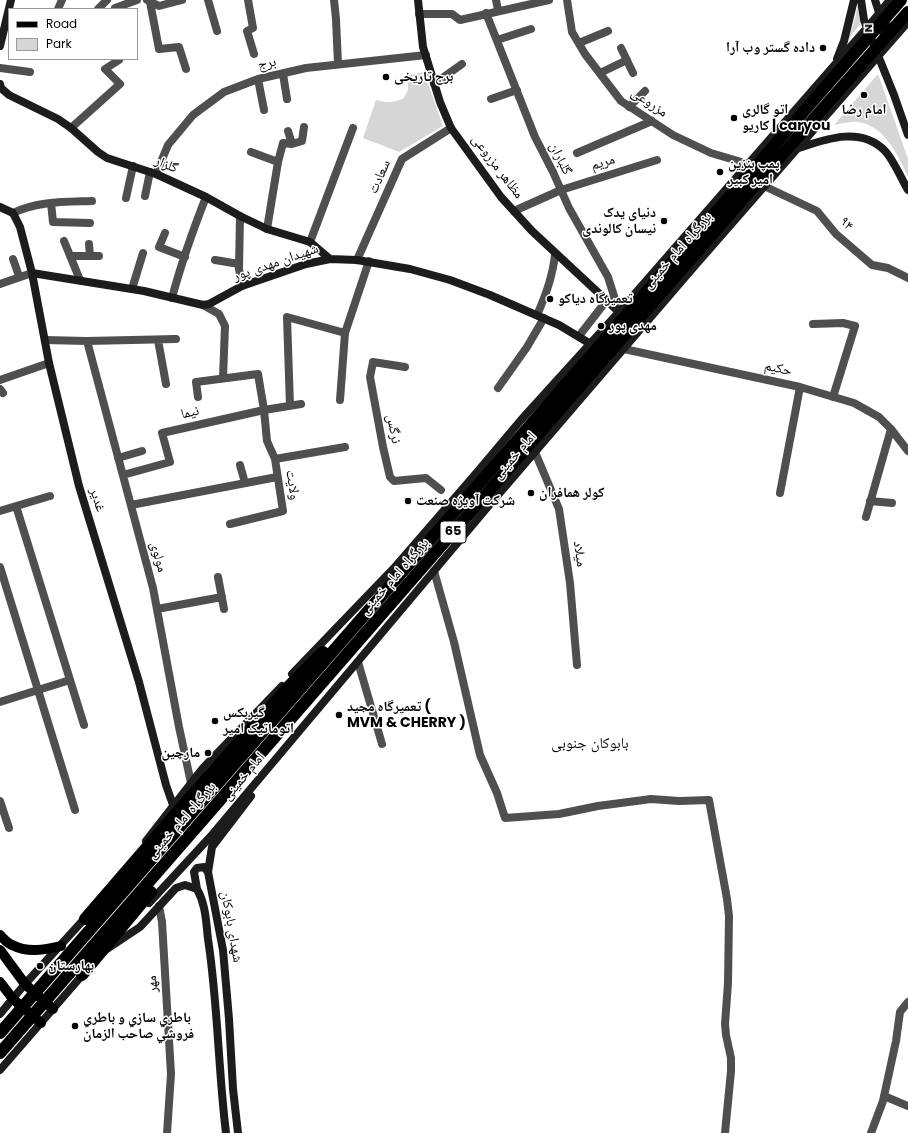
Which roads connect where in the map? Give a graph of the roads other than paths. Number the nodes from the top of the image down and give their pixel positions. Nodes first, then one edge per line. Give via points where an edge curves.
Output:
1 (107, 0) edge
2 (137, 0) edge
3 (180, 0) edge
4 (208, 0) edge
5 (248, 0) edge
6 (334, 0) edge
7 (418, 0) edge
8 (496, 0) edge
9 (549, 0) edge
10 (567, 0) edge
11 (854, 0) edge
12 (861, 0) edge
13 (875, 0) edge
14 (890, 0) edge
15 (901, 0) edge
16 (904, 0) edge
17 (148, 1) edge
18 (534, 2) edge
19 (99, 8) edge
20 (115, 8) dead end
21 (8, 9) edge
22 (498, 10) junction
23 (908, 12) edge
24 (486, 13) junction
25 (879, 13) junction
26 (419, 14) junction
27 (908, 22) edge
28 (867, 28) junction
29 (531, 29) dead end
30 (217, 31) dead end
31 (608, 31) dead end
32 (497, 40) junction
33 (578, 43) junction
34 (0, 46) edge
35 (621, 48) dead end
36 (254, 54) dead end
37 (426, 55) junction
38 (879, 57) junction
39 (119, 60) edge
40 (627, 60) junction
41 (338, 64) junction
42 (462, 64) dead end
43 (834, 65) junction
44 (0, 68) edge
45 (186, 69) dead end
46 (30, 72) dead end
47 (600, 73) junction
48 (633, 73) dead end
49 (283, 74) junction
50 (258, 79) junction
51 (0, 84) edge
52 (434, 84) junction
53 (517, 90) junction
54 (645, 91) dead end
55 (287, 99) dead end
56 (491, 99) dead end
57 (629, 106) junction
58 (264, 110) dead end
59 (652, 121) junction
60 (72, 128) junction
61 (304, 128) dead end
62 (353, 128) dead end
63 (451, 128) junction
64 (288, 131) dead end
65 (908, 135) edge
66 (292, 144) junction
67 (798, 148) junction
68 (251, 152) dead end
69 (577, 153) dead end
70 (656, 160) dead end
71 (278, 162) junction
72 (748, 164) junction
73 (134, 166) junction
74 (153, 173) junction
75 (764, 186) junction
76 (561, 190) junction
77 (908, 190) edge
78 (145, 196) dead end
79 (206, 197) junction
80 (126, 198) dead end
81 (92, 202) dead end
82 (51, 203) junction
83 (0, 207) edge
84 (514, 211) junction
85 (13, 213) junction
86 (240, 216) junction
87 (90, 223) dead end
88 (267, 228) junction
89 (164, 233) dead end
90 (64, 241) dead end
91 (310, 242) junction
92 (89, 244) dead end
93 (143, 253) dead end
94 (555, 254) junction
95 (70, 256) junction
96 (90, 256) junction
97 (99, 256) dead end
98 (185, 257) junction
99 (13, 259) dead end
100 (330, 259) junction
101 (215, 260) dead end
102 (357, 260) junction
103 (369, 262) junction
104 (239, 264) junction
105 (32, 273) junction
106 (19, 276) junction
107 (908, 278) edge
108 (80, 280) junction
109 (0, 284) edge
110 (242, 286) junction
111 (132, 289) junction
112 (172, 298) junction
113 (608, 300) junction
114 (203, 305) junction
115 (619, 312) junction
116 (540, 317) junction
117 (813, 324) dead end
118 (345, 333) junction
119 (579, 336) junction
120 (176, 339) dead end
121 (45, 340) junction
122 (158, 340) junction
123 (87, 341) junction
124 (589, 343) junction
125 (624, 349) junction
126 (49, 363) junction
127 (405, 367) dead end
128 (223, 378) junction
129 (0, 380) edge
130 (166, 384) dead end
131 (800, 387) junction
132 (498, 388) dead end
133 (198, 397) dead end
134 (833, 397) junction
135 (340, 400) dead end
136 (302, 404) dead end
137 (290, 406) junction
138 (264, 410) junction
139 (891, 429) junction
140 (345, 447) dead end
141 (142, 450) dead end
142 (908, 451) edge
143 (535, 452) junction
144 (118, 458) junction
145 (275, 459) junction
146 (484, 464) junction
147 (240, 465) dead end
148 (123, 475) junction
149 (277, 477) junction
150 (245, 483) junction
151 (508, 484) junction
152 (441, 490) dead end
153 (780, 493) dead end
154 (50, 496) dead end
155 (870, 501) junction
156 (892, 503) dead end
157 (131, 505) junction
158 (16, 506) junction
159 (0, 511) edge
160 (866, 517) dead end
161 (230, 524) dead end
162 (0, 567) edge
163 (434, 571) junction
164 (218, 577) dead end
165 (396, 588) junction
166 (222, 597) junction
167 (157, 609) junction
168 (224, 609) dead end
169 (358, 662) junction
170 (577, 665) dead end
171 (70, 680) junction
172 (38, 690) junction
173 (0, 702) edge
174 (84, 725) dead end
175 (382, 744) dead end
176 (284, 749) junction
177 (191, 783) junction
178 (0, 801) edge
179 (173, 805) junction
180 (75, 810) dead end
181 (9, 828) dead end
182 (208, 872) junction
183 (197, 890) junction
184 (159, 906) junction
185 (85, 919) junction
186 (0, 935) edge
187 (61, 946) junction
188 (0, 950) edge
189 (103, 952) junction
190 (82, 975) junction
191 (0, 982) edge
192 (26, 984) junction
193 (13, 998) junction
194 (908, 1002) edge
195 (53, 1009) junction
196 (0, 1014) edge
197 (41, 1023) junction
198 (0, 1033) edge
199 (0, 1053) edge
200 (0, 1070) edge
201 (884, 1096) junction
202 (908, 1106) edge
203 (168, 1133) edge
204 (226, 1133) edge
205 (238, 1133) edge
206 (726, 1133) edge
207 (871, 1133) edge

1 - 19 street
2 - 20 street
3 - 17 street via 159,6
4 - 30 street
5 - 36 street via 254,28 247,31
6 - 41 street
7 - 26 main road, مظاهر مزروعی
8 - 22 street
9 - 18 street
10 - 33 street, مزروعی via 572,32
11 - 43 main road via 844,41
12 - 28 main road
13 - 25 main road
14 - 25 main road, امام خمینی
15 - 165 highway, بزرگراه امام خمینی / 65
16 - 23 main road
17 - 45 street via 158,49 179,47
18 - 22 street
21 - 34 main road
22 - 24 street
23 - 165 highway, بزرگراه امام خمینی / 65
24 - 26 street via 460,20 452,14
24 - 32 street, گلباران
25 - 28 main road, امام خمینی
25 - 38 main road via 884,37
26 - 37 main road, مظاهر مزروعی
27 - 38 main road, امام خمینی
28 - 38 main road
28 - 43 main road, امام خمینی
29 - 32 street
31 - 33 street
32 - 53 street, گلباران
33 - 47 street, مزروعی
35 - 40 street
37 - 41 street, برج
37 - 52 main road, مظاهر مزروعی
38 - 65 main road
38 - 67 main road, امام خمینی
39 - 60 street via 106,69 120,84
40 - 47 street
40 - 48 street
41 - 49 street, برج
42 - 52 street
43 - 72 main road, امام خمینی
44 - 46 street
47 - 57 street, مزروعی via 621,102
49 - 50 street, برج
49 - 55 street
50 - 58 street
50 - 74 street, برج via 224,92 193,115 168,145
51 - 60 main road, گلزار via 9,95
52 - 63 main road, مظاهر مزروعی
53 - 56 street
53 - 76 street, گلباران via 535,137
54 - 57 street
57 - 59 street, مزروعی
59 - 69 street
59 - 72 street, مزروعی via 711,153
60 - 73 main road, گلزار via 107,158
61 - 66 street via 302,141
62 - 91 street
63 - 84 main road, مظاهر مزروعی
63 - 102 street, سعادت via 402,159
64 - 66 street
66 - 71 street via 283,143
67 - 75 main road, امام خمینی
67 - 77 main road via 829,138 856,136 874,142 886,152
68 - 71 street
70 - 76 street, مریم
71 - 88 street
72 - 115 main road, امام خمینی
73 - 74 main road, گلزار
73 - 80 street
74 - 78 street, برج
74 - 79 main road, گلزار
75 - 107 street, ۹۴ via 817,211 836,234 872,266 888,268
75 - 125 main road, امام خمینی
76 - 84 street, مریم
76 - 115 street, گلباران via 608,277
79 - 86 main road, گلزار
79 - 98 street
81 - 82 street
82 - 85 street via 26,207
82 - 87 street via 53,222
83 - 85 main road
84 - 94 main road, مظاهر مزروعی
85 - 105 main road, غدیر via 20,226
86 - 88 main road, گلزار
86 - 104 street
88 - 91 main road, گلزار
89 - 98 street via 159,247
90 - 95 street
91 - 100 main road, گلزار
92 - 96 street
93 - 111 street
94 - 113 main road, مظاهر مزروعی
94 - 116 street via 554,269
95 - 96 street
95 - 108 street
96 - 97 street
98 - 112 street
99 - 106 street
100 - 102 main road, شهیدان مهدی پور
100 - 110 main road, شهیدان مهدی پور via 306,264
101 - 104 street
102 - 103 main road, شهیدان مهدی پور
103 - 116 main road, شهیدان مهدی پور via 410,269 450,280
103 - 118 street
104 - 110 street
105 - 106 street
105 - 108 main road
105 - 121 main road, غدیر
106 - 109 street
108 - 111 main road
110 - 114 main road, شهیدان مهدی پور
111 - 112 main road
112 - 114 main road
113 - 115 main road, مظاهر مزروعی
113 - 119 street
114 - 128 street via 219,314 225,326
115 - 124 main road, امام خمینی
116 - 119 main road, شهیدان مهدی پور
116 - 132 street via 527,347
117 - 134 street via 843,323 855,326
118 - 135 street
118 - 137 street via 287,318
119 - 124 main road, شهیدان مهدی پور
120 - 122 street
121 - 123 street
121 - 126 main road, غدیر
122 - 123 street
122 - 130 street
123 - 144 street, مولوی
124 - 146 main road, امام خمینی
125 - 131 street, حکیم
125 - 143 main road, امام خمینی
126 - 129 street
126 - 179 main road, غدیر via 79,486 139,682
127 - 152 street, نرگس via 373,362 370,377 390,478 394,481 426,478
128 - 133 street via 196,382
128 - 138 street, ولایت via 258,374
131 - 134 street, حکیم
131 - 153 street
134 - 139 street, حکیم via 854,403 879,417
136 - 137 street, نیما
137 - 138 street, نیما
138 - 145 street, ولایت via 266,441
138 - 148 street, نیما via 162,433 170,462
139 - 142 street, حکیم
139 - 155 street
140 - 145 street
141 - 144 street
143 - 151 main road, امام خمینی
143 - 170 street, میلاد via 559,509 570,583
144 - 148 street, مولوی
145 - 149 street, ولایت
146 - 151 main road
146 - 177 main road, امام خمینی via 394,568
147 - 150 street
148 - 157 street, مولوی
149 - 150 street
149 - 161 street, ولایت via 283,511
150 - 157 street
151 - 163 main road, امام خمینی
154 - 158 street
155 - 156 street
155 - 160 street
157 - 167 street, مولوی
158 - 159 street
158 - 171 street
162 - 172 street
163 - 169 main road, امام خمینی
163 - 206 street via 454,642 480,755 505,818 559,814 651,799 709,800 729,916 725,1024 731,1071
164 - 166 street
165 - 185 highway via 290,685
165 - 190 highway
165 - 198 highway, بزرگراه امام خمینی / 65
165 - 199 highway, بزرگراه امام خمینی / 65
166 - 167 street
166 - 168 street
167 - 177 street, مولوی
169 - 175 street
169 - 176 main road, امام خمینی
171 - 172 street
171 - 174 street
172 - 173 street
172 - 180 street
176 - 182 main road, شهدای بابوکان via 212,847
176 - 189 main road, امام خمینی via 211,836
177 - 179 main road, امام خمینی
178 - 181 street
179 - 185 main road, امام خمینی
182 - 183 main road via 204,867 197,868 194,872
182 - 205 main road, شهدای بابوکان via 223,950
183 - 184 main road, شهدای بابوکان via 185,886 176,888
183 - 204 main road, شهدای بابوکان via 202,898 206,917 213,969
184 - 189 main road, شهدای بابوکان via 140,927
184 - 203 street, مهر via 171,1074
185 - 187 main road, امام خمینی
186 - 187 main road via 10,945 25,949 43,950
187 - 192 main road, امام خمینی
188 - 192 main road
189 - 190 main road, امام خمینی
190 - 195 main road, امام خمینی
191 - 193 main road
192 - 193 main road, امام خمینی
192 - 195 main road
193 - 196 main road, امام خمینی
193 - 197 main road
194 - 201 street via 900,1012
195 - 197 main road, امام خمینی
197 - 200 main road, امام خمینی
201 - 202 street
201 - 207 street

